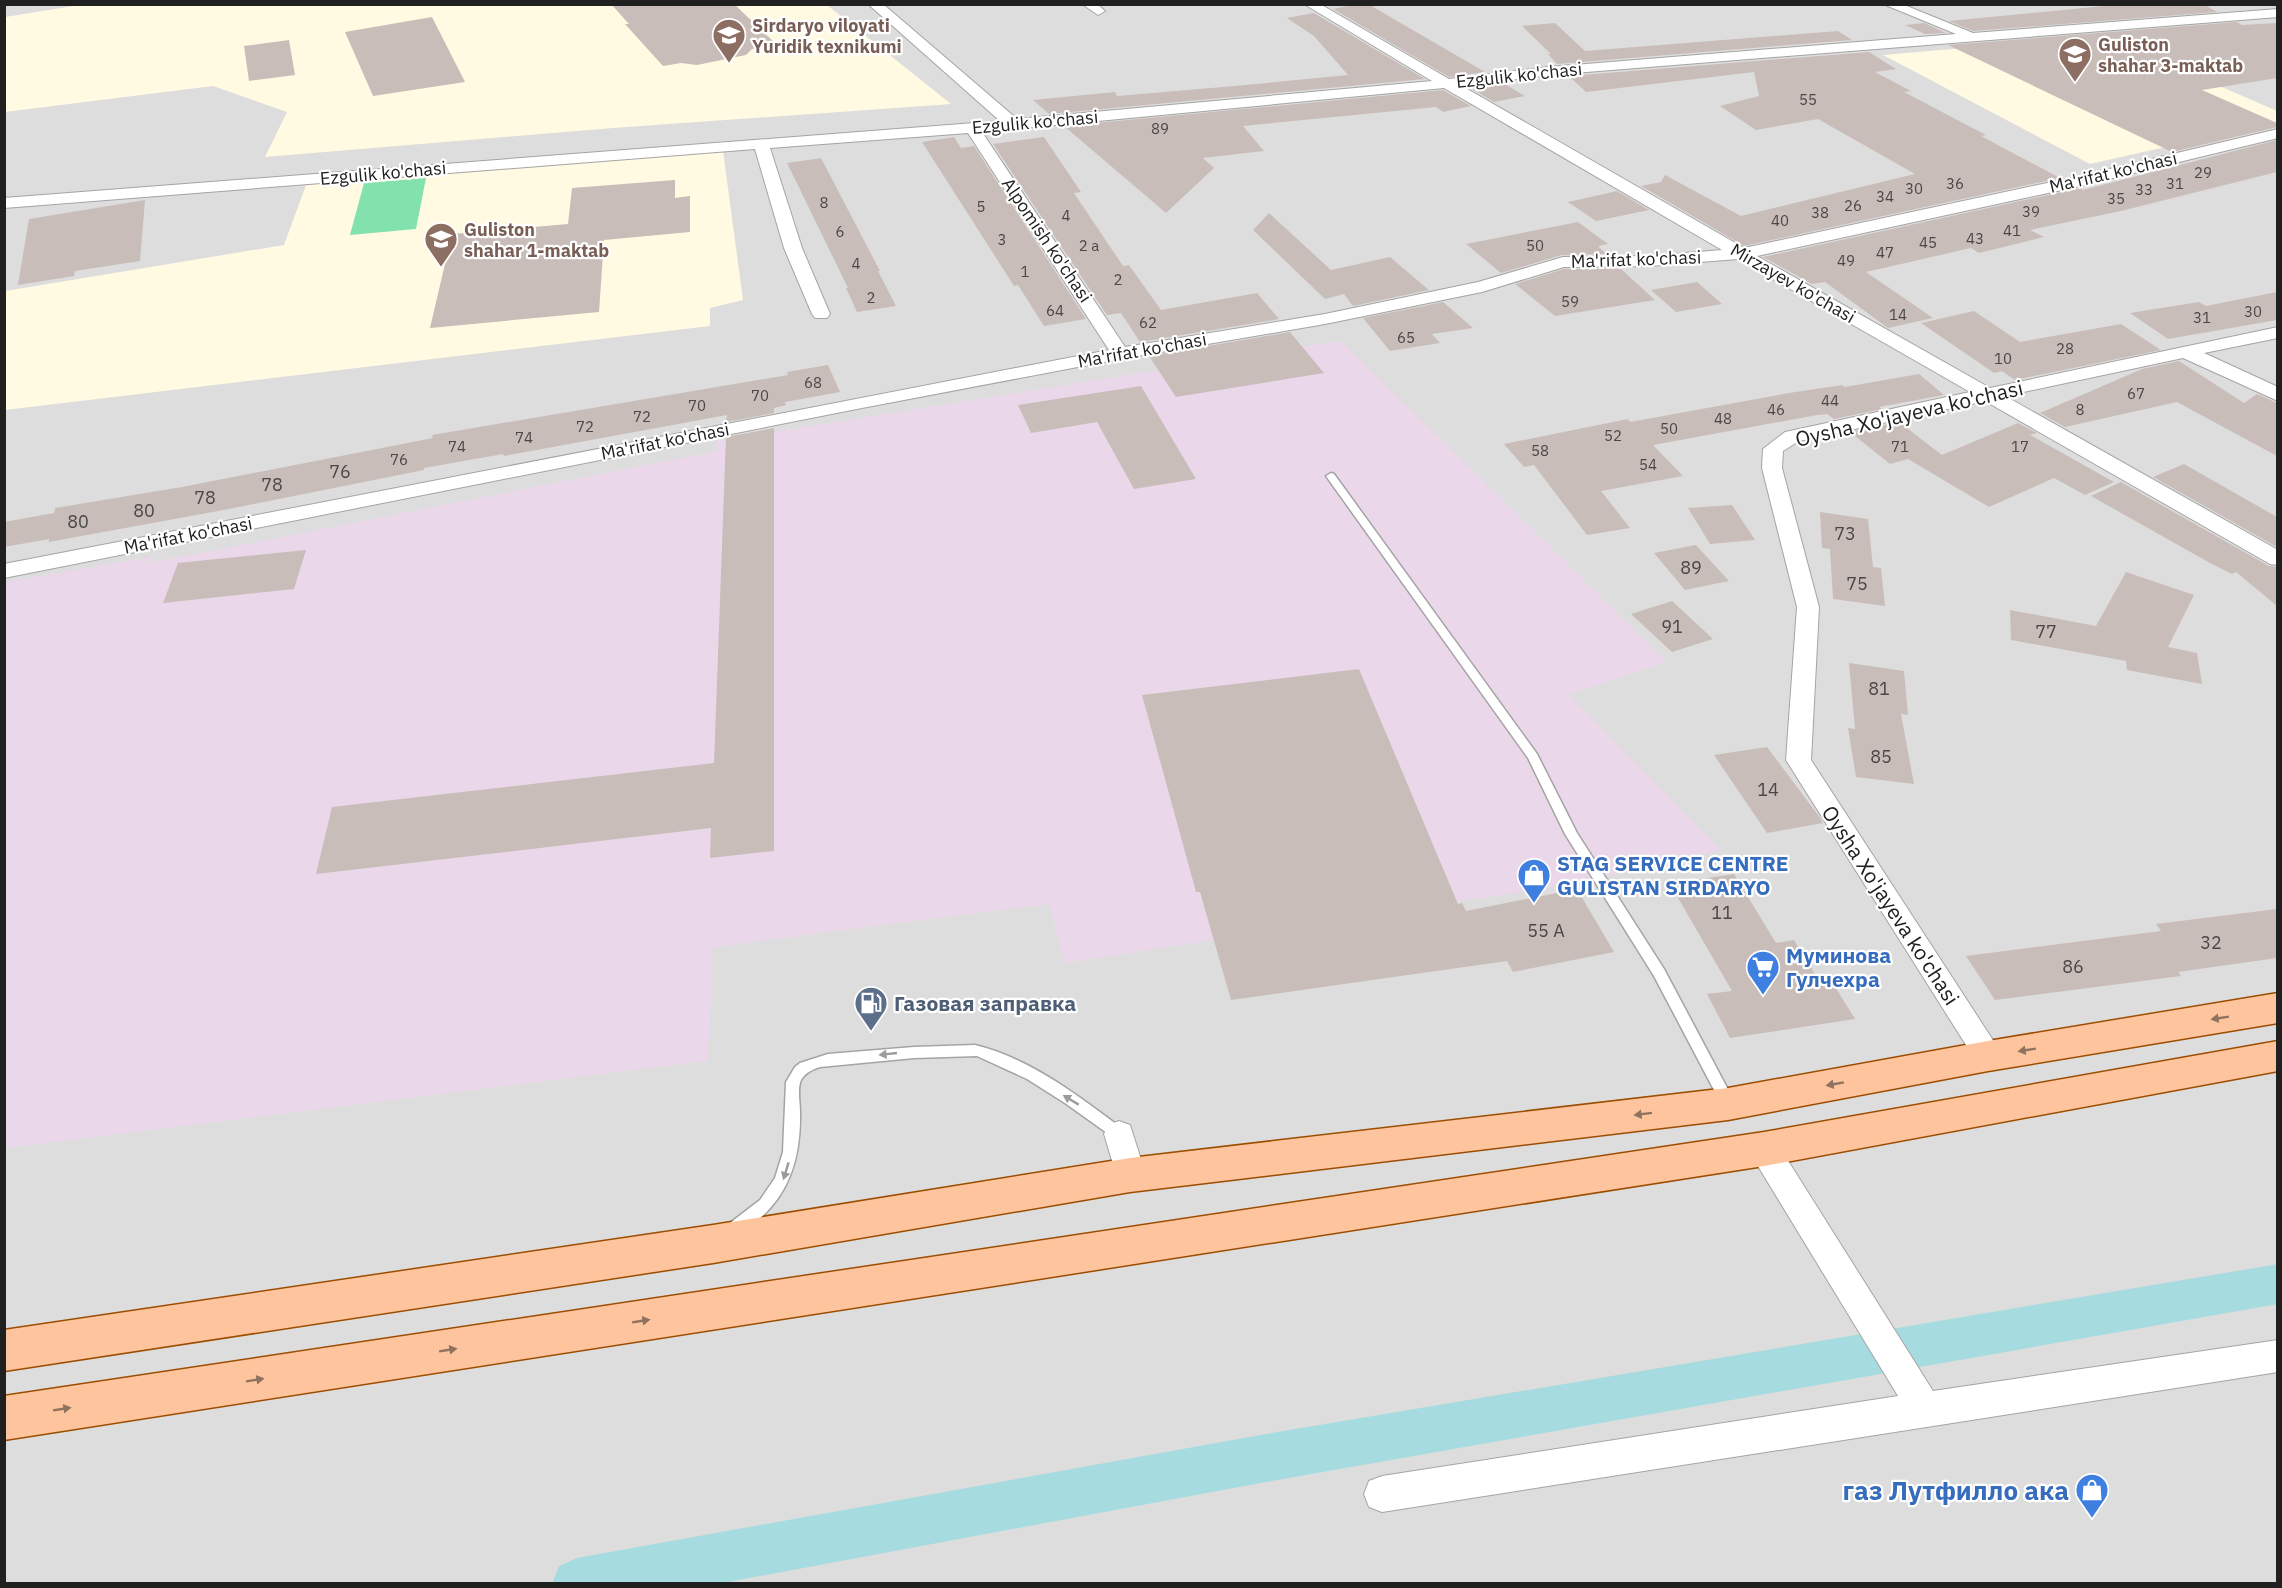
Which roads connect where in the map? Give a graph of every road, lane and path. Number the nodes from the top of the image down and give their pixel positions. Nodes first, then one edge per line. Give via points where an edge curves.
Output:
1 (874, 4) edge
2 (1889, 4) edge
3 (1315, 5) edge
4 (2277, 13) edge
5 (1973, 36) junction
6 (1444, 82) junction
7 (1013, 124) junction
8 (972, 128) junction
9 (2277, 133) edge
10 (761, 143) junction
11 (4, 203) edge
12 (1741, 254) junction
13 (821, 314) dead end
14 (2277, 332) edge
15 (2186, 352) junction
16 (1120, 353) junction
17 (1988, 395) junction
18 (2277, 395) edge
19 (1331, 476) dead end
20 (2277, 559) edge
21 (4, 571) edge
22 (2277, 1008) edge
23 (1988, 1056) junction
24 (2276, 1058) edge
25 (1728, 1104) junction
26 (1119, 1134) joint
27 (1764, 1149) junction
28 (1130, 1175) junction
29 (713, 1244) junction
30 (4, 1351) edge
31 (2277, 1356) edge
32 (1917, 1397) junction
33 (4, 1418) edge
34 (1382, 1494) dead end

1 - 7 street
2 - 5 street
3 - 6 street, Mirzayev ko'chasi
4 - 5 street, Ezgulik ko'chasi
5 - 6 street, Ezgulik ko'chasi
6 - 7 street, Ezgulik ko'chasi
6 - 12 street, Mirzayev ko'chasi
7 - 8 street, Ezgulik ko'chasi
8 - 10 street, Ezgulik ko'chasi
8 - 16 street, Alpomish ko'chasi
9 - 12 street, Ma'rifat ko'chasi via 2080,181
10 - 11 street, Ezgulik ko'chasi
10 - 13 street via 793,248
12 - 16 street, Ma'rifat ko'chasi via 1563,262 1482,287 1325,319
12 - 17 street, Mirzayev ko'chasi
14 - 15 street, Oysha Xo'jayeva ko'chasi
15 - 17 street, Oysha Xo'jayeva ko'chasi
15 - 18 street
16 - 21 street, Ma'rifat ko'chasi
17 - 20 street, Mirzayev ko'chasi
17 - 23 street, Oysha Xo'jayeva ko'chasi via 1792,436 1773,449 1772,468 1808,607 1798,760
19 - 25 lane via 1533,757 1571,834 1659,972
22 -> 23 main road
23 -> 25 main road
24 - 27 main road
25 -> 28 main road
26 - 28 street
26 -> 29 lane via 1086,1109 1011,1065 977,1051 901,1052 815,1062 801,1068 793,1080 790,1155 785,1178 754,1215
27 - 32 street
33 -> 27 main road
28 - 29 main road
29 - 30 main road
31 - 32 street
32 - 34 street

